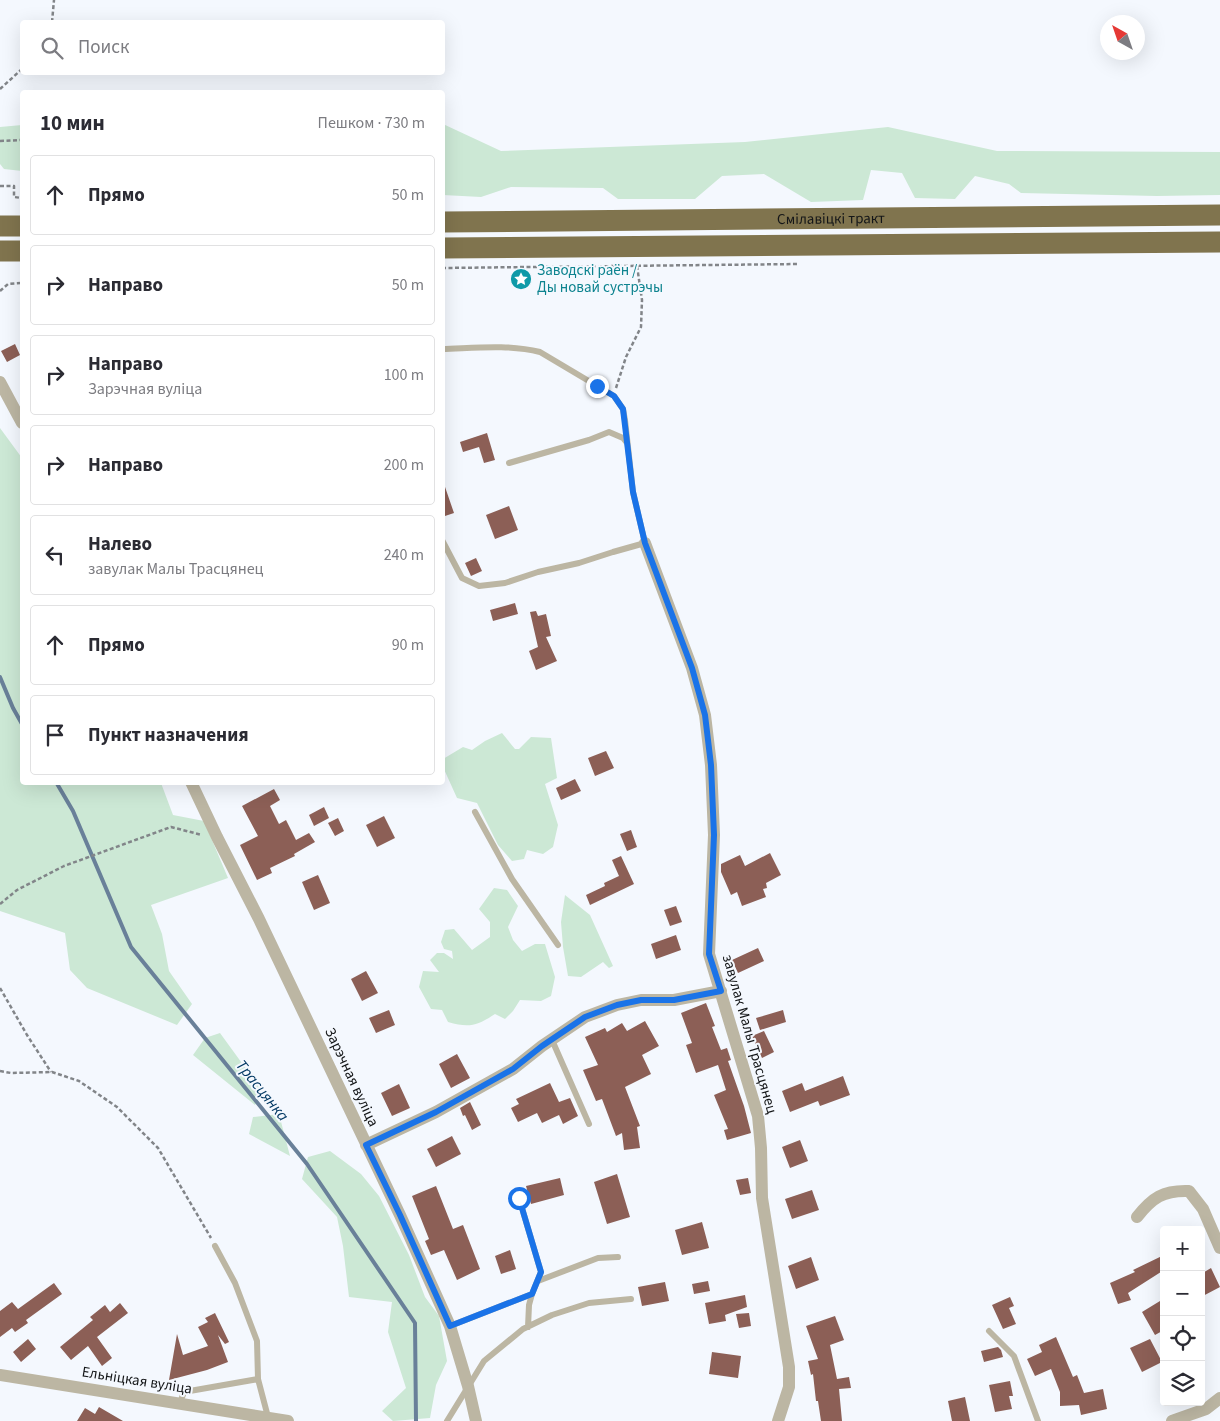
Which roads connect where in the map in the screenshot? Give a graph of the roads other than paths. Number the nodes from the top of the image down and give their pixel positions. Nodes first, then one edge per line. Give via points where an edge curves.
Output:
1 (1220, 215) edge
2 (445, 222) edge
3 (0, 226) edge
4 (20, 226) edge
5 (1220, 242) edge
6 (445, 248) edge
7 (0, 251) edge
8 (20, 251) edge
9 (445, 349) edge
10 (0, 382) edge
11 (20, 419) edge
12 (627, 443) junction
13 (509, 463) dead end
14 (645, 543) junction
15 (445, 546) edge
16 (192, 785) edge
17 (475, 812) dead end
18 (558, 945) dead end
19 (721, 991) junction
20 (552, 1040) junction
21 (588, 1124) dead end
22 (366, 1145) junction
23 (519, 1198) dead end
24 (1137, 1217) dead end
25 (215, 1246) road end
26 (1220, 1248) edge
27 (618, 1258) dead end
28 (538, 1281) junction
29 (532, 1294) junction
30 (631, 1299) dead end
31 (450, 1326) junction
32 (528, 1327) junction
33 (989, 1331) dead end
34 (0, 1375) edge
35 (258, 1379) junction
36 (468, 1386) junction
37 (1220, 1398) edge
38 (180, 1403) junction
39 (269, 1419) edge
40 (288, 1421) edge
41 (447, 1421) edge
42 (476, 1421) edge
43 (778, 1421) edge
44 (1038, 1421) edge
45 (1172, 1421) edge

1 - 2 highway, Смілавіцкі тракт
3 - 4 highway
5 - 6 highway, Смілавіцкі тракт
7 - 8 highway
9 - 12 lane via 505,347 540,352 614,396 623,409
10 - 11 street
12 - 13 lane via 609,432
12 - 14 lane via 633,492
14 - 15 lane via 505,583 479,586 462,578
14 - 19 street, завулак Малы Трасцянец via 692,668 705,715 714,835 709,954
16 - 22 street, Зарэчная вуліца
17 - 18 lane via 512,879
19 - 20 street via 674,1000 641,1000 617,1005 585,1017
19 - 43 street, завулак Малы Трасцянец via 760,1130 762,1198 789,1367 789,1387
20 - 21 lane
20 - 22 street via 513,1069 436,1112
22 - 31 street, Зарэчная вуліца
23 - 28 lane via 541,1272
24 - 26 street via 1154,1199 1173,1191 1188,1191 1203,1209
25 - 35 lane via 235,1283 257,1341
27 - 28 lane via 598,1258
28 - 29 lane
29 - 31 lane
29 - 32 lane
30 - 32 lane via 589,1303 552,1314
31 - 36 street, Зарэчная вуліца
32 - 36 lane via 484,1361
33 - 44 lane via 1014,1356
34 - 38 street, Ельніцкая вуліца
35 - 38 lane via 184,1392
35 - 39 lane
36 - 41 lane
36 - 42 street, Зарэчная вуліца
37 - 45 street via 1206,1409
38 - 39 street, Ельніцкая вуліца
39 - 40 street, Ельніцкая вуліца

